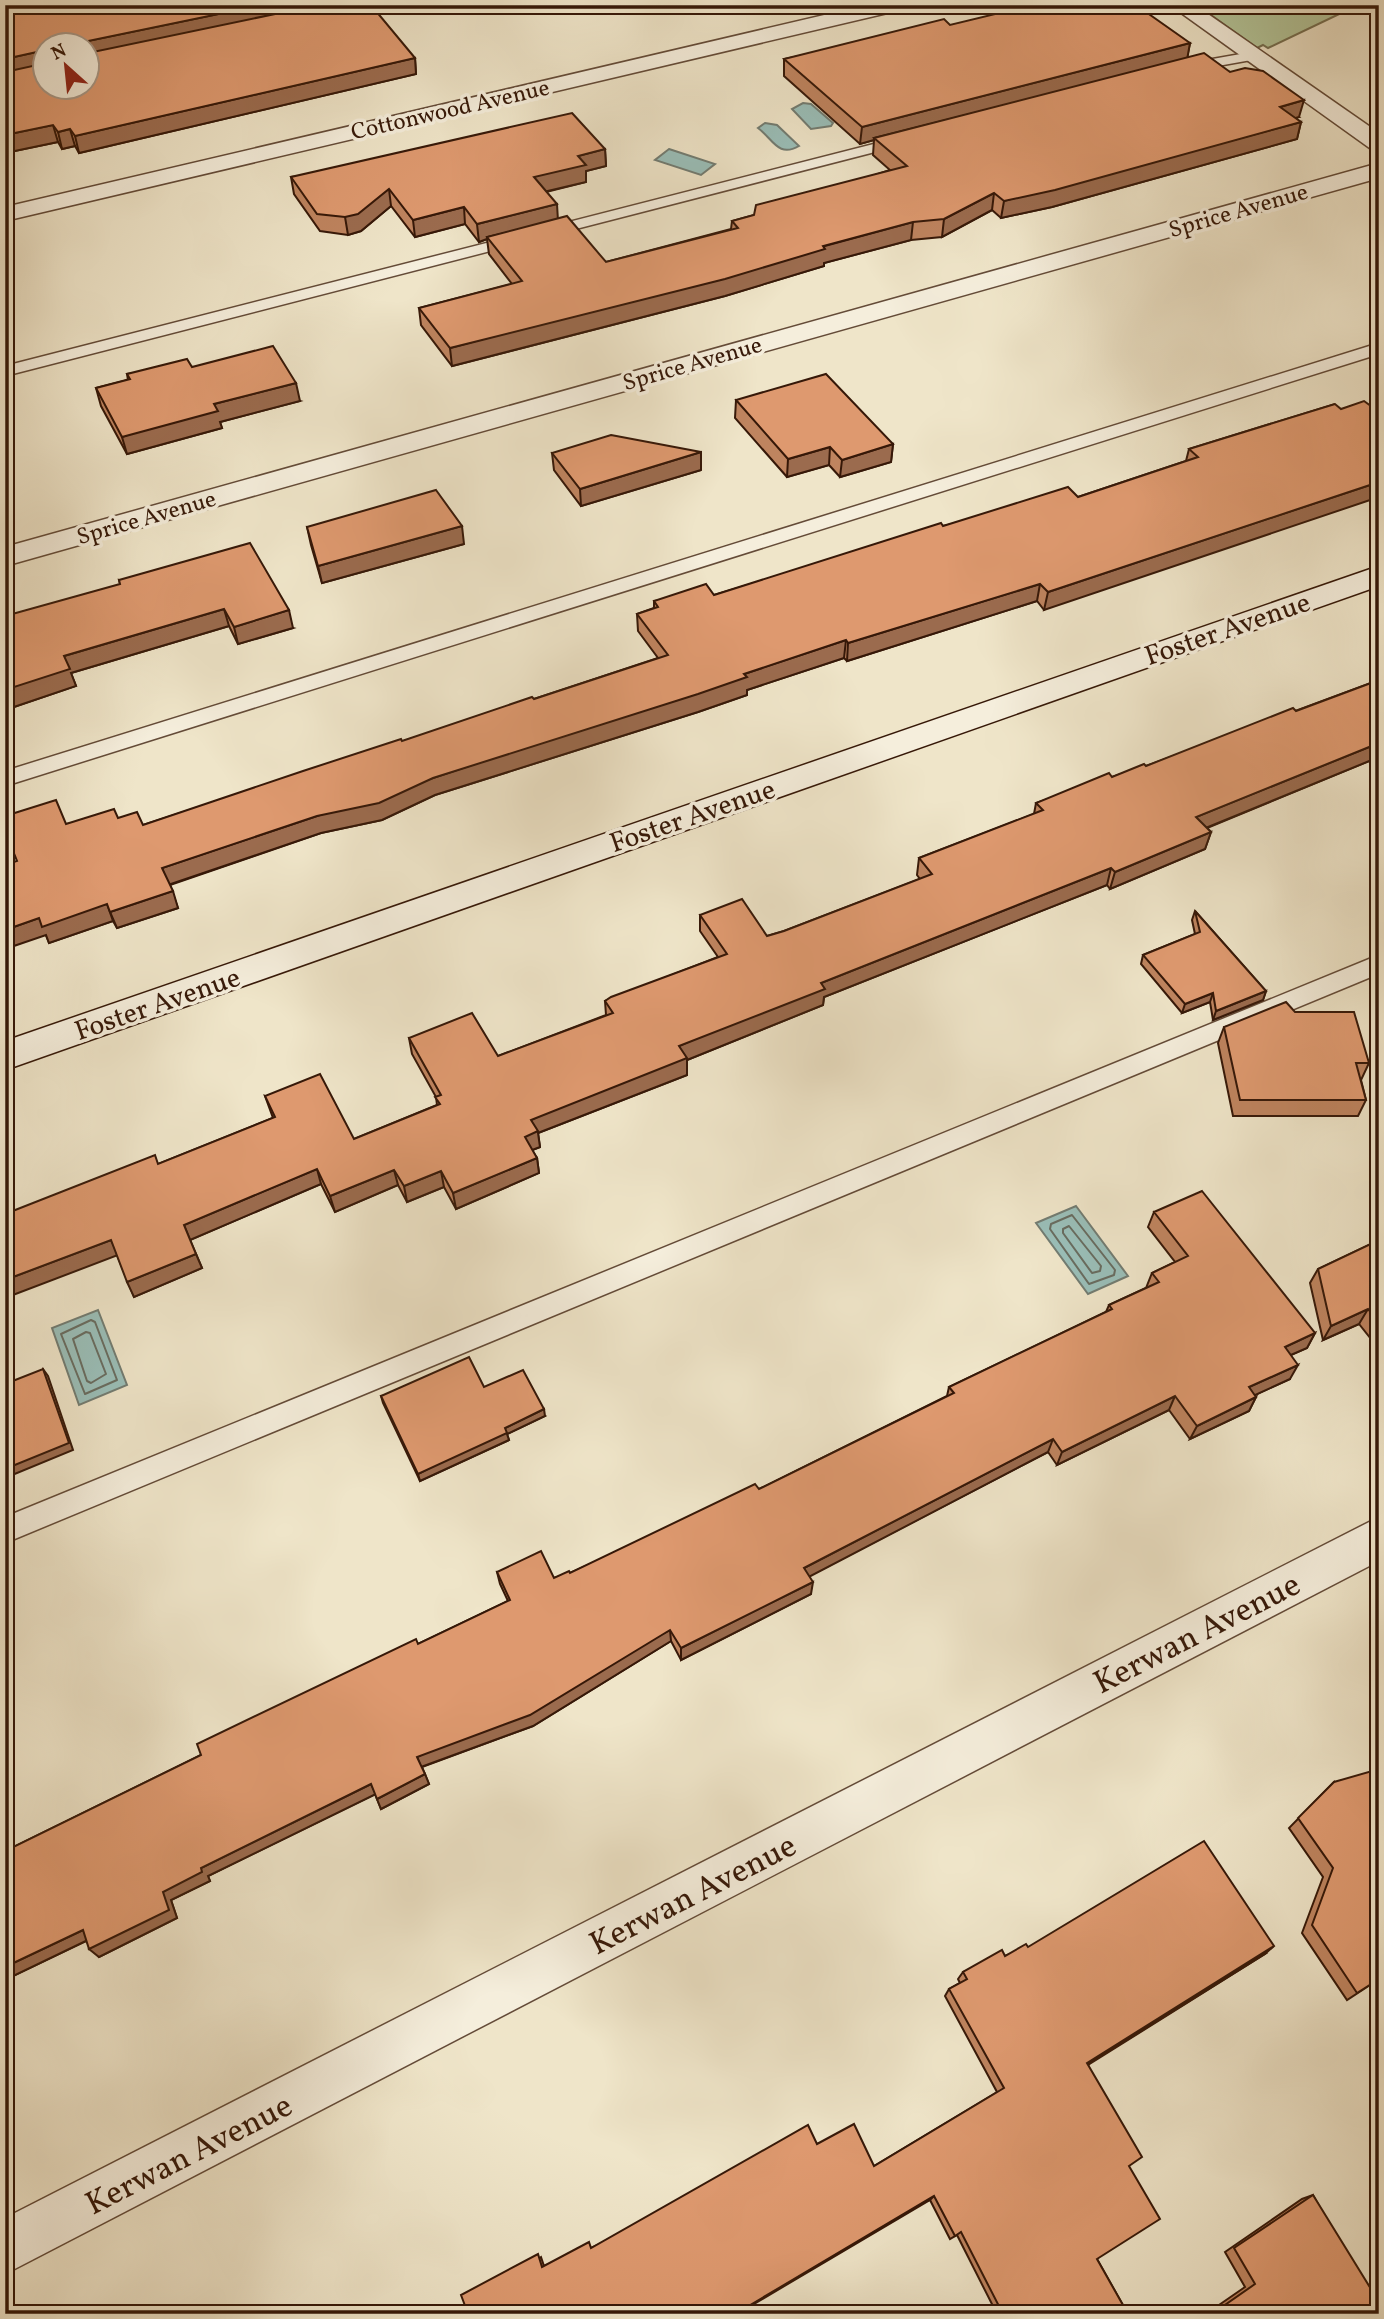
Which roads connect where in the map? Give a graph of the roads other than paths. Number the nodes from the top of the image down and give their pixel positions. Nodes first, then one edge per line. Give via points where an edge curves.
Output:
1 (896, 5) edge
2 (1181, 5) edge
3 (1252, 56) junction
4 (1165, 73) edge
5 (922, 135) edge
6 (1379, 144) edge
7 (1379, 170) edge
8 (5, 214) edge
9 (1379, 348) edge
10 (5, 371) edge
11 (5, 556) edge
12 (1379, 575) edge
13 (5, 779) edge
14 (1379, 971) edge
15 (5, 1056) edge
16 (5, 1530) edge
17 (1379, 1538) edge
18 (5, 2247) edge

1 - 8 street, Cottonwood Avenue
2 - 3 street
3 - 4 lane
3 - 6 street
5 - 10 lane
7 - 11 street, Sprice Avenue
9 - 13 lane
12 - 15 street, Foster Avenue
14 - 16 lane via 1374,966
17 - 18 street, Kerwan Avenue

